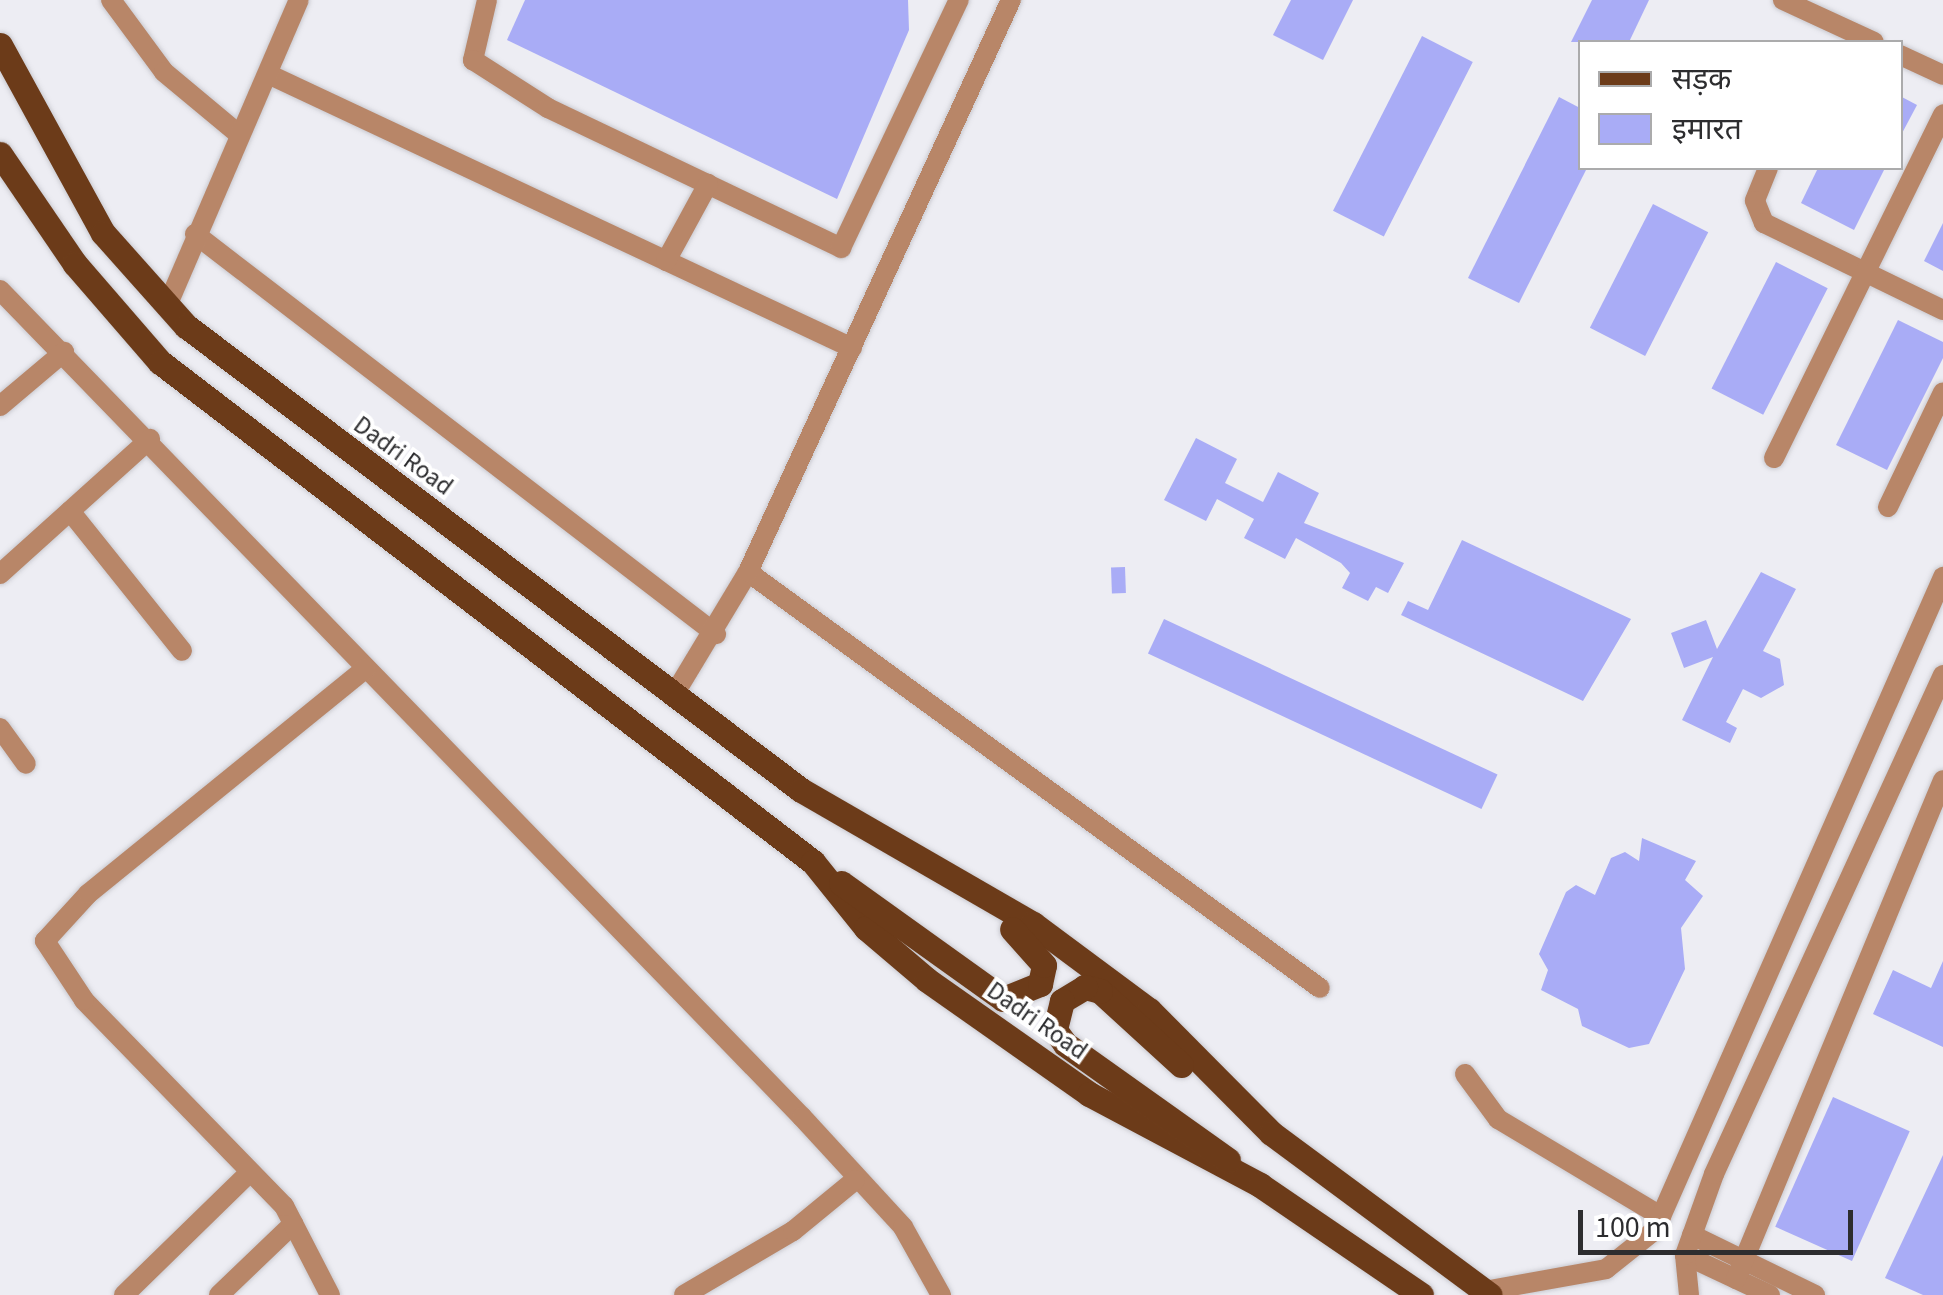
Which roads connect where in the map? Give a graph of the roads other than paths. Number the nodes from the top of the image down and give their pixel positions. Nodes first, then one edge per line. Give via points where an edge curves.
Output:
1 (111, 0) edge
2 (300, 0) edge
3 (487, 0) edge
4 (959, 0) edge
5 (1011, 0) edge
6 (1783, 0) edge
7 (1828, 33) edge
8 (1864, 40) edge
9 (0, 44) edge
10 (1903, 56) edge
11 (268, 74) junction
12 (1943, 75) edge
13 (1943, 114) edge
14 (236, 132) junction
15 (0, 154) edge
16 (1767, 170) edge
17 (708, 184) junction
18 (195, 234) junction
19 (666, 261) junction
20 (1870, 274) junction
21 (0, 290) edge
22 (167, 306) junction
23 (1943, 310) edge
24 (852, 348) junction
25 (64, 352) junction
26 (1943, 392) edge
27 (0, 406) edge
28 (150, 439) junction
29 (1774, 458) dead end
30 (1888, 506) dead end
31 (70, 511) junction
32 (748, 572) junction
33 (0, 574) edge
34 (1943, 577) edge
35 (716, 634) junction
36 (182, 651) dead end
37 (366, 668) junction
38 (1943, 675) edge
39 (675, 693) junction
40 (0, 728) edge
41 (26, 764) dead end
42 (1943, 780) edge
43 (861, 831) junction
44 (812, 862) junction
45 (1320, 988) dead end
46 (1465, 1074) dead end
47 (1703, 1118) junction
48 (1733, 1131) junction
49 (1271, 1133) junction
50 (250, 1172) junction
51 (855, 1180) junction
52 (1260, 1185) junction
53 (1661, 1216) junction
54 (293, 1224) junction
55 (1688, 1245) junction
56 (1740, 1270) junction
57 (322, 1292) edge
58 (1487, 1293) edge
59 (124, 1295) edge
60 (219, 1295) edge
61 (684, 1295) edge
62 (940, 1295) edge
63 (1421, 1295) edge
64 (1689, 1295) edge
65 (1770, 1295) edge
66 (1815, 1295) edge

1 - 14 street via 164,72
2 - 11 street
3 - 17 street via 472,60
4 - 17 street via 841,248
5 - 24 street
6 - 7 street
7 - 8 street
9 - 22 main road, Dadri Road via 103,234
10 - 12 street
11 - 14 street
11 - 19 street
13 - 20 street
14 - 18 street
15 - 44 main road, Dadri Road via 75,264 160,362
16 - 20 street via 1756,201 1764,223
17 - 19 street
18 - 22 street
18 - 35 street
19 - 24 street
20 - 23 street
20 - 29 street
21 - 25 street
22 - 39 main road, Dadri Road via 262,390
24 - 32 street
25 - 27 street
25 - 28 street
26 - 30 street
28 - 31 street
28 - 37 street
31 - 33 street
31 - 36 street
32 - 35 street
32 - 45 street
34 - 47 street
35 - 39 street
37 - 50 street via 88,894 46,941 84,1000
37 - 51 street
38 - 48 street
39 - 43 main road, Dadri Road
40 - 41 street
42 - 56 street
43 - 44 main road, Dadri Road via 1036,947 1040,984 1025,996 986,992
43 - 49 main road, Dadri Road via 1033,924 1106,978
44 - 52 main road, Dadri Road via 866,928 927,980 1163,1140
46 - 53 street via 1498,1119
47 - 48 street
47 - 53 street
48 - 55 street
49 - 52 main road, Dadri Road via 1100,991 1085,987 1062,1001 1055,1030 1065,1044
49 - 58 main road, Dadri Road
50 - 54 street
50 - 59 street
51 - 61 street via 793,1231
51 - 62 street via 903,1227
52 - 63 main road, Dadri Road
53 - 58 street via 1606,1269
54 - 57 street
54 - 60 street
55 - 56 street
55 - 64 street
56 - 65 street
56 - 66 street

